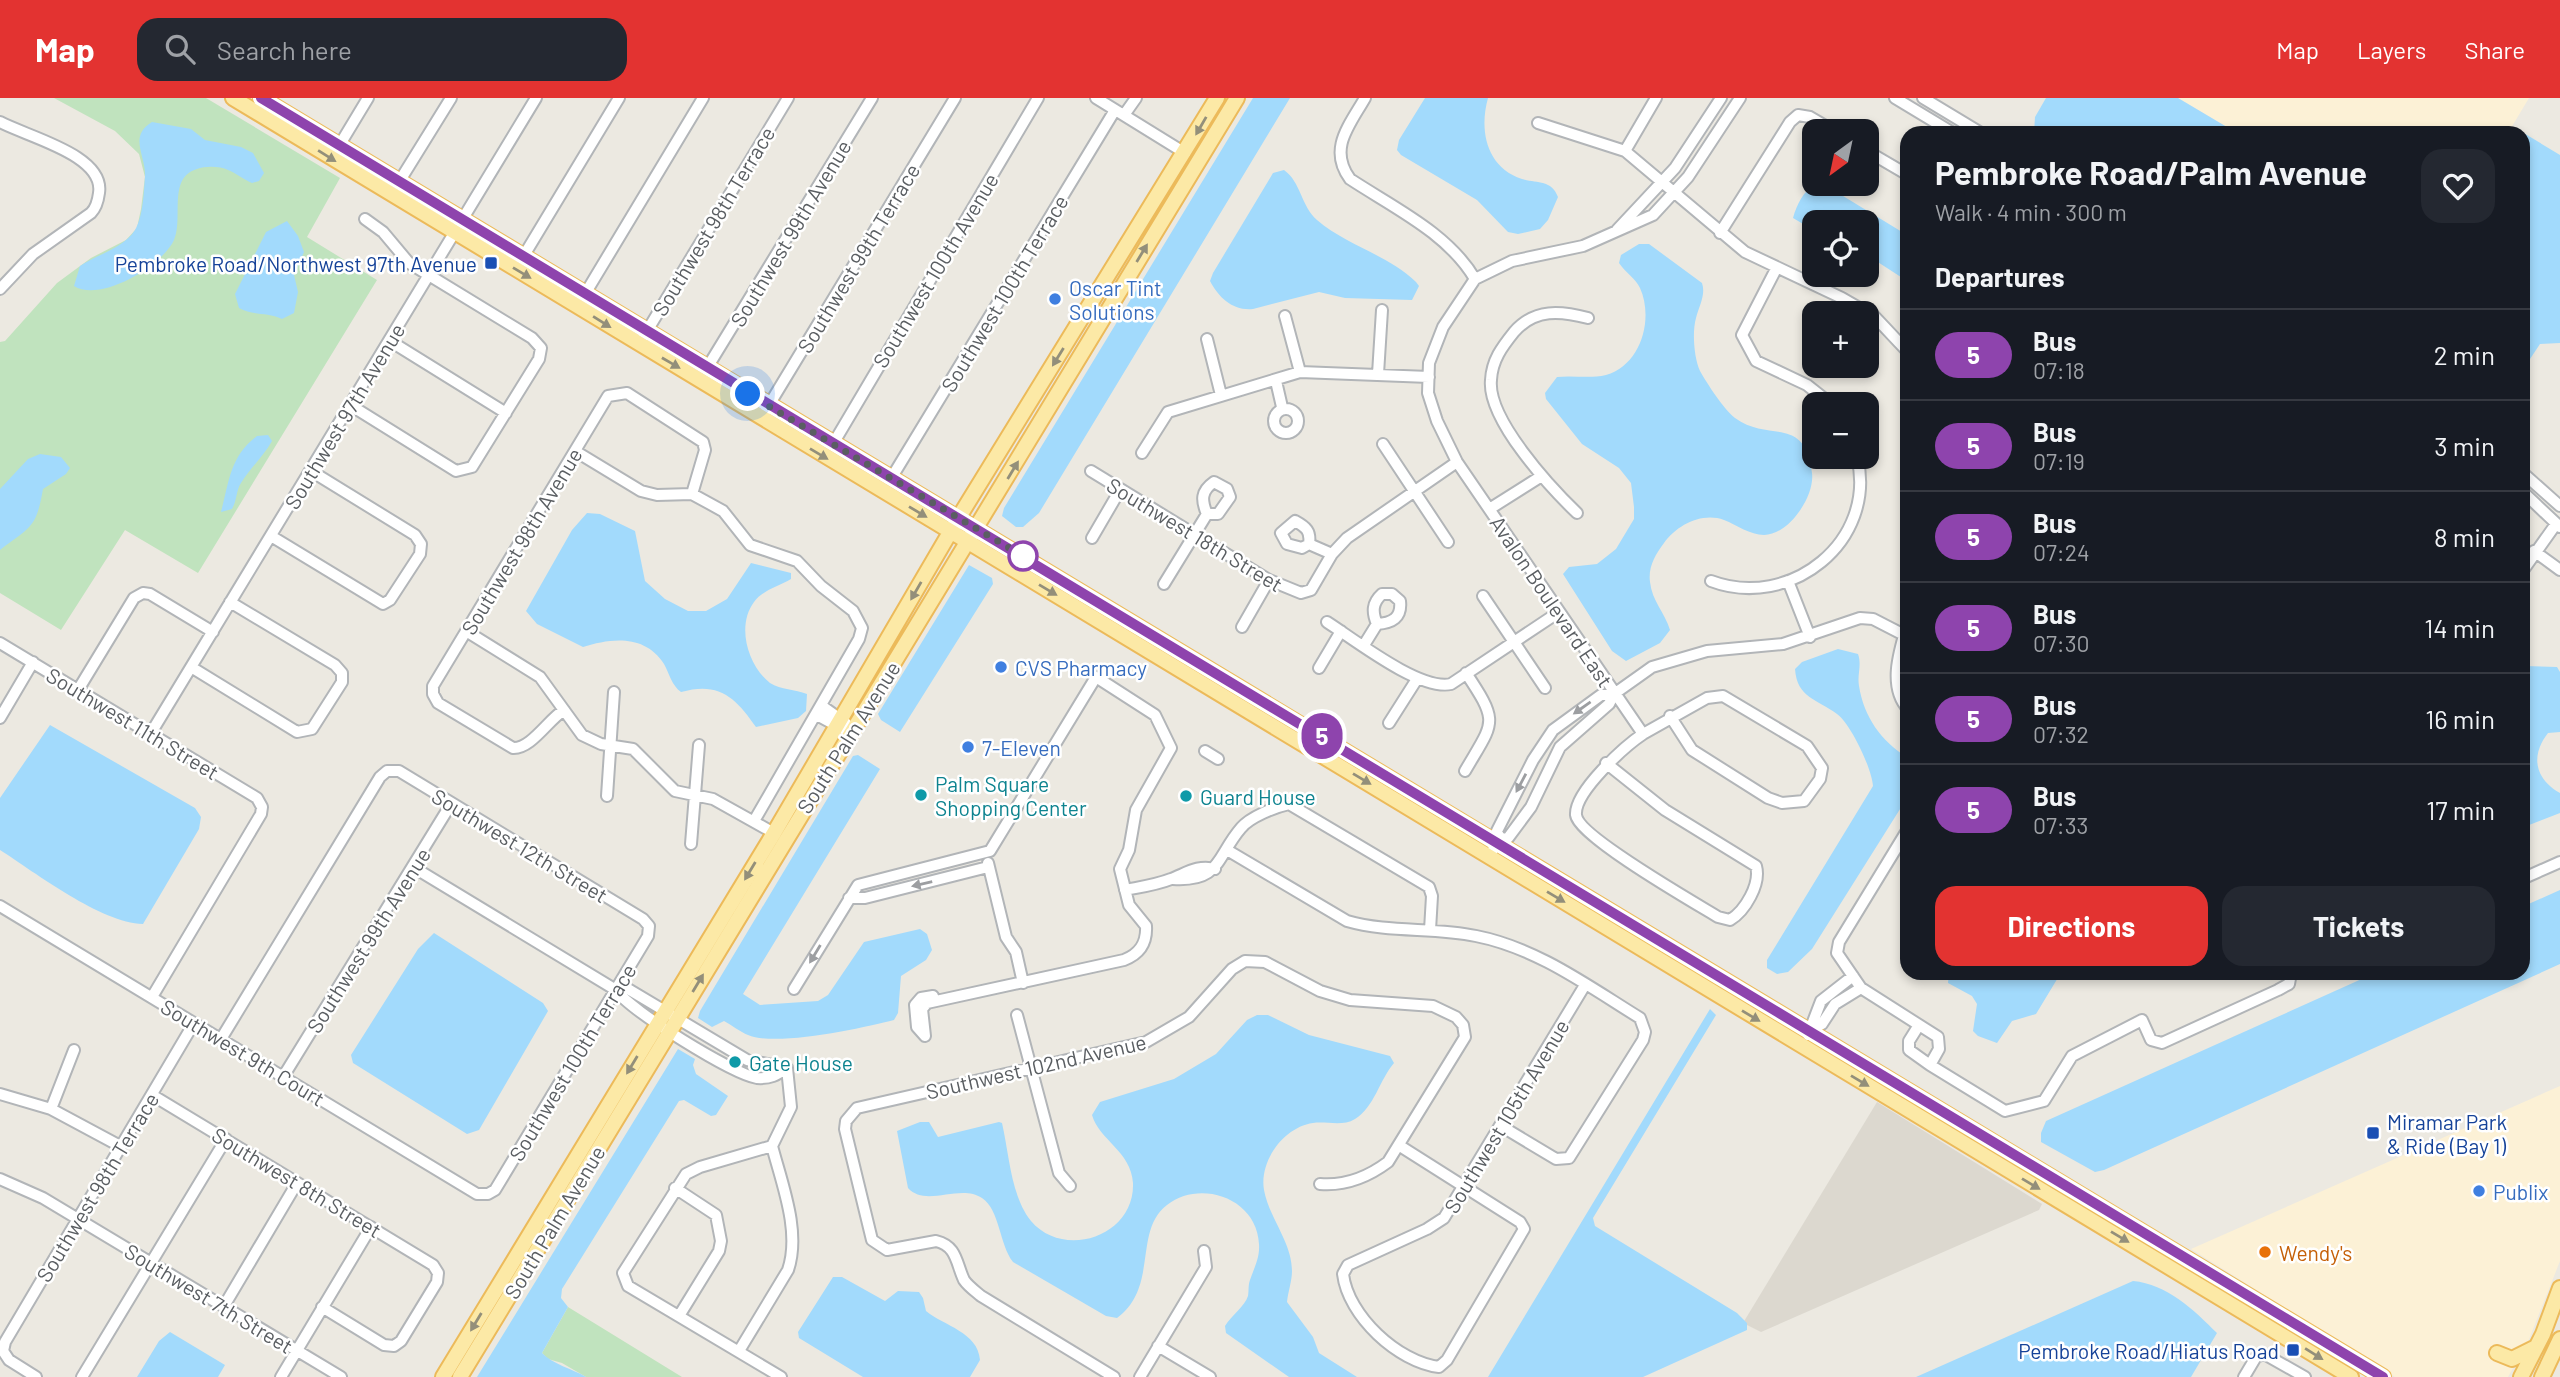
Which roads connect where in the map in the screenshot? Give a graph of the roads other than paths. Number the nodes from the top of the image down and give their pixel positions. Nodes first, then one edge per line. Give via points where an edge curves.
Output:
1 (233, 98) edge
2 (261, 98) edge
3 (368, 98) edge
4 (451, 98) edge
5 (536, 98) edge
6 (619, 98) edge
7 (703, 98) edge
8 (788, 98) edge
9 (872, 98) edge
10 (955, 98) edge
11 (1038, 98) edge
12 (1096, 98) edge
13 (1136, 98) edge
14 (1217, 98) edge
15 (1237, 98) edge
16 (1365, 98) edge
17 (1656, 98) edge
18 (1721, 98) edge
19 (1740, 98) edge
20 (1895, 98) edge
21 (1923, 98) edge
22 (277, 108) edge
23 (1120, 112) junction
24 (1814, 119) edge
25 (0, 122) edge
26 (1538, 123) dead end
27 (1706, 123) junction
28 (1941, 126) edge
29 (1969, 126) edge
30 (1720, 130) junction
31 (339, 146) junction
32 (1689, 147) junction
33 (1625, 151) junction
34 (1185, 153) junction
35 (1702, 156) junction
36 (1880, 159) edge
37 (1900, 170) edge
38 (400, 182) junction
39 (1662, 183) junction
40 (1674, 193) junction
41 (365, 219) dead end
42 (458, 227) junction
43 (1615, 232) junction
44 (1720, 233) junction
45 (523, 257) junction
46 (1776, 269) junction
47 (428, 276) junction
48 (1475, 279) junction
49 (0, 289) edge
50 (585, 294) junction
51 (1382, 310) dead end
52 (1285, 316) dead end
53 (1588, 318) dead end
54 (643, 338) junction
55 (1207, 339) dead end
56 (390, 341) junction
57 (1900, 344) edge
58 (707, 368) junction
59 (1300, 372) junction
60 (1378, 374) junction
61 (1429, 377) junction
62 (1276, 382) junction
63 (1817, 392) edge
64 (1221, 395) junction
65 (350, 405) junction
66 (1282, 407) dead end
67 (506, 412) junction
68 (764, 413) junction
69 (832, 444) junction
70 (1383, 444) dead end
71 (575, 451) junction
72 (1142, 453) dead end
73 (1457, 461) junction
74 (1860, 469) edge
75 (311, 471) junction
76 (1091, 471) dead end
77 (892, 477) junction
78 (1540, 477) junction
79 (2530, 479) edge
80 (1120, 490) junction
81 (1412, 492) junction
82 (692, 495) junction
83 (2530, 499) edge
84 (2560, 506) edge
85 (1491, 509) junction
86 (1577, 513) dead end
87 (1207, 514) dead end
88 (959, 517) junction
89 (2558, 526) edge
90 (978, 528) junction
91 (951, 532) junction
92 (1194, 535) junction
93 (271, 536) junction
94 (1092, 538) dead end
95 (968, 542) junction
96 (1448, 542) dead end
97 (1310, 544) dead end
98 (2534, 551) junction
99 (1332, 554) junction
100 (2530, 558) edge
101 (2560, 570) edge
102 (1269, 580) junction
103 (1711, 581) dead end
104 (1788, 581) junction
105 (1164, 584) dead end
106 (1483, 596) dead end
107 (230, 602) junction
108 (1559, 612) junction
109 (1327, 622) dead end
110 (1377, 624) dead end
111 (1242, 627) dead end
112 (466, 631) junction
113 (1341, 631) junction
114 (213, 632) junction
115 (1900, 633) edge
116 (1810, 637) junction
117 (1514, 640) junction
118 (0, 643) edge
119 (1364, 645) junction
120 (1900, 655) edge
121 (33, 662) junction
122 (191, 667) junction
123 (1319, 668) dead end
124 (1466, 673) junction
125 (1418, 679) junction
126 (1545, 688) dead end
127 (78, 690) junction
128 (614, 692) dead end
129 (1614, 694) junction
130 (1900, 698) edge
131 (1245, 699) junction
132 (564, 710) junction
133 (819, 711) junction
134 (1670, 716) junction
135 (0, 718) edge
136 (839, 723) junction
137 (1389, 723) dead end
138 (853, 731) junction
139 (150, 733) junction
140 (1643, 734) junction
141 (1549, 738) junction
142 (611, 745) junction
143 (699, 745) dead end
144 (1560, 747) junction
145 (1205, 751) dead end
146 (1218, 759) dead end
147 (1606, 763) junction
148 (1465, 771) dead end
149 (607, 796) dead end
150 (695, 796) junction
151 (451, 804) junction
152 (754, 821) junction
153 (774, 833) junction
154 (1499, 841) junction
155 (1900, 842) edge
156 (691, 844) dead end
157 (1227, 850) junction
158 (985, 853) junction
159 (1489, 856) junction
160 (2560, 862) edge
161 (413, 867) junction
162 (988, 867) junction
163 (2530, 875) edge
164 (1125, 890) junction
165 (849, 898) junction
166 (0, 906) edge
167 (649, 926) joint
168 (1430, 930) junction
169 (1853, 976) junction
170 (2290, 980) edge
171 (1023, 983) junction
172 (1585, 985) junction
173 (1861, 988) junction
174 (794, 989) dead end
175 (1833, 989) junction
176 (616, 990) junction
177 (152, 998) junction
178 (942, 1000) dead end
179 (1841, 1000) junction
180 (1017, 1015) dead end
181 (667, 1021) junction
182 (194, 1023) junction
183 (1919, 1025) junction
184 (1810, 1031) junction
185 (221, 1039) junction
186 (1801, 1046) junction
187 (74, 1050) dead end
188 (747, 1060) junction
189 (1930, 1065) junction
190 (787, 1068) junction
191 (1031, 1069) junction
192 (742, 1074) junction
193 (284, 1077) junction
194 (0, 1094) edge
195 (152, 1094) junction
196 (51, 1109) junction
197 (1501, 1126) junction
198 (226, 1139) junction
199 (120, 1146) junction
200 (772, 1146) junction
201 (1400, 1146) junction
202 (0, 1179) edge
203 (297, 1183) junction
204 (1320, 1184) dead end
205 (1463, 1185) junction
206 (1070, 1186) dead end
207 (675, 1188) junction
208 (2070, 1188) junction
209 (488, 1195) joint
210 (2061, 1202) junction
211 (77, 1219) junction
212 (371, 1227) junction
213 (1204, 1251) dead end
214 (152, 1263) junction
215 (2560, 1288) edge
216 (225, 1306) junction
217 (322, 1307) junction
218 (2277, 1311) junction
219 (679, 1316) junction
220 (2267, 1325) junction
221 (2560, 1339) edge
222 (1158, 1346) junction
223 (2537, 1346) junction
224 (296, 1350) junction
225 (739, 1351) junction
226 (2497, 1353) dead end
227 (36, 1377) edge
228 (82, 1377) edge
229 (281, 1377) edge
230 (341, 1377) edge
231 (443, 1377) edge
232 (460, 1377) edge
233 (781, 1377) edge
234 (1114, 1377) edge
235 (1139, 1377) edge
236 (1210, 1377) edge
237 (2244, 1377) edge
238 (2305, 1377) edge
239 (2351, 1377) edge
240 (2383, 1377) edge
241 (2521, 1377) edge
242 (2542, 1377) edge

1 - 22 main road
2 - 22 main road
3 - 31 street
4 - 38 street
5 - 42 street, Southwest 97th Avenue
6 - 45 street
7 - 50 street
8 - 54 street, Southwest 98th Terrace
9 - 58 street, Southwest 99th Avenue
10 - 68 street, Southwest 99th Terrace
11 - 69 street, Southwest 100th Avenue
12 - 23 street
13 - 23 street, Southwest 100th Terrace
14 -> 34 main road, South Palm Avenue
90 -> 15 main road, South Palm Avenue
16 - 48 street via 1341,138 1341,167 1350,179 1441,239 1463,258
17 - 33 street
18 - 27 street
19 - 30 street
20 - 28 street
21 - 29 street
22 - 31 main road
22 -> 42 main road
23 - 34 street
23 - 77 street, Southwest 100th Terrace
24 - 44 street via 1798,115 1790,122
25 - 49 street via 83,161 95,170 100,185 96,209 33,254
26 - 33 street
27 - 30 street
27 - 32 street
30 - 35 street
31 - 38 main road
32 - 35 street
32 - 39 street
33 - 39 street
34 -> 88 main road, South Palm Avenue
35 - 40 street
36 - 37 street
38 - 42 main road
39 - 40 street
39 - 43 street
40 - 43 street via 1653,215
40 - 44 street
41 - 47 street
42 - 45 main road
42 - 47 street, Southwest 97th Avenue
42 -> 54 main road
43 - 48 street via 1583,246 1512,261
44 - 46 street
45 - 50 main road
46 - 57 street via 1875,317
46 - 63 street via 1742,335 1756,361
47 - 56 street, Southwest 97th Avenue
47 - 67 street via 533,338 541,348 539,359
48 - 61 street via 1443,327 1429,363
50 - 54 main road
51 - 60 street
52 - 59 street
53 - 78 street via 1559,311 1537,315 1519,327 1498,352 1490,381 1497,410
54 - 58 main road
54 -> 68 main road
55 - 64 street
56 - 65 street, Southwest 97th Avenue
56 - 67 street
58 - 68 main road
59 - 60 street
59 - 62 street
60 - 61 street
61 - 73 street, Avalon Boulevard East via 1428,393 1437,421
62 - 64 street
62 - 66 street
64 - 72 street via 1168,412
65 - 67 street via 456,471 472,467
65 - 75 street, Southwest 97th Avenue
68 - 69 main road
68 -> 91 main road
69 - 77 main road
70 - 81 street
71 - 82 street via 650,494
71 - 82 street, Southwest 98th Avenue via 608,396 627,393 703,442 705,450
71 - 112 street, Southwest 98th Avenue
73 - 81 street
73 - 85 street, Avalon Boulevard East
74 - 104 street via 1854,519 1839,545 1812,572
75 - 93 street, Southwest 97th Avenue
75 - 93 street via 415,535 421,544 420,554 383,604
76 - 80 street, Southwest 18th Street
77 - 88 main road
78 - 85 street
78 - 86 street
79 - 84 street
80 - 92 street, Southwest 18th Street
80 - 94 street
81 - 96 street
81 - 99 street
82 - 133 street via 726,514 750,545 803,565 859,618 859,639
83 - 89 street
85 - 108 street, Avalon Boulevard East
87 - 92 street
88 - 90 main road
88 - 91 main road, South Palm Avenue
89 - 98 street
90 - 95 main road, South Palm Avenue
90 - 131 main road
91 - 95 main road
91 -> 136 main road, South Palm Avenue
92 - 102 street, Southwest 18th Street
92 - 105 street
93 - 107 street, Southwest 97th Avenue
95 -> 131 main road
95 - 138 main road, South Palm Avenue
97 - 99 street
98 - 100 street
98 - 101 street
99 - 102 street, Southwest 18th Street via 1311,590 1294,593
102 - 111 street
103 - 104 street via 1734,589
104 - 116 street
106 - 117 street
107 - 114 street, Southwest 97th Avenue
107 - 122 street via 335,665 342,682 306,733 297,732
108 - 117 street
108 - 129 street, Avalon Boulevard East
109 - 113 street
110 - 119 street
112 - 132 street via 540,677
112 - 132 street, Southwest 98th Avenue via 434,683 438,703 519,749
113 - 119 street
113 - 123 street
114 - 122 street, Southwest 97th Avenue
114 - 127 street via 142,593 134,598
115 - 116 street via 1873,619 1860,618
116 - 129 street via 1675,659 1652,667
117 - 124 street
117 - 126 street
118 - 121 street, Southwest 11th Street
119 - 125 street
120 - 130 street
121 - 127 street, Southwest 11th Street
121 - 135 street
122 - 139 street, Southwest 97th Avenue
124 - 125 street via 1440,686
124 - 148 street via 1491,715 1491,726
125 - 137 street
127 - 139 street, Southwest 11th Street
128 - 142 street
129 - 140 street, Avalon Boulevard East
129 -> 141 street via 1601,695 1566,719
129 - 144 street via 1609,704
131 - 154 main road
131 -> 159 main road
132 - 142 street via 582,736
133 - 136 street
133 - 152 street
134 - 134 street via 1692,750 1768,798 1795,804 1813,791 1822,768 1807,746 1723,696 1707,698
134 - 140 street
136 - 138 street
136 - 153 main road, South Palm Avenue
181 -> 138 main road, South Palm Avenue
139 - 177 street, Southwest 11th Street via 257,798 262,807
140 - 147 street
141 - 144 street
141 -> 154 street via 1498,829
142 - 149 street
142 - 150 street via 633,749 668,786
143 - 150 street
144 - 154 street via 1531,807 1508,838
145 - 146 street
147 - 147 street via 1577,807 1581,826 1718,917 1730,920 1737,915 1757,883 1756,866 1665,810
150 - 152 street via 713,799
150 - 156 street
151 - 161 street, Southwest 99th Avenue
151 - 167 street, Southwest 12th Street
151 - 185 street, Southwest 12th Street via 399,771 387,771 380,777
152 - 153 street
153 -> 181 main road, South Palm Avenue
154 - 159 street
154 - 184 main road
155 - 169 street via 1836,947
157 - 164 street via 1214,869 1198,878
157 - 168 street via 1347,920
157 - 168 street via 1245,824 1289,804 1429,887
158 - 162 street
158 - 164 street via 1096,677 1155,715 1171,748 1136,810 1121,869
158 - 165 street via 858,885
159 -> 186 main road
160 - 163 street
161 - 176 street
161 - 193 street, Southwest 99th Avenue
162 -> 165 street
162 - 171 street
164 - 171 street via 1130,908 1146,926 1145,942 1137,953
165 -> 174 street
166 - 177 street, Southwest 9th Court
167 - 176 street, Southwest 100th Terrace via 648,936
168 - 172 street via 1501,942 1542,959
169 - 173 street
169 - 175 street
170 - 189 street via 2289,985 2162,1043 2151,1040 2142,1020 2072,1056 2044,1101 2010,1111
171 - 178 street
172 - 197 street, Southwest 105th Avenue
172 - 197 street via 1640,1018 1643,1040 1569,1158 1556,1160
173 - 179 street
173 - 183 street
175 - 179 street
175 - 184 street via 1816,1009
176 - 181 street via 628,989
176 - 209 street, Southwest 100th Terrace
177 - 182 street, Southwest 9th Court
179 - 184 street via 1822,1024
180 - 191 street
181 - 188 street
181 - 192 street
181 -> 231 main road, South Palm Avenue
181 - 232 main road, South Palm Avenue
182 - 185 street, Southwest 9th Court
182 - 195 street, Southwest 98th Terrace
183 - 189 street via 1909,1049
183 - 189 street via 1941,1043
184 - 186 street
184 - 208 main road
185 - 193 street, Southwest 9th Court
186 -> 210 main road
187 - 196 street
188 - 190 street
188 - 192 street
190 - 192 street via 767,1078
190 - 200 street via 791,1107
191 - 201 street, Southwest 102nd Avenue via 1164,1034 1199,1009 1232,969 1245,961 1265,962 1320,991 1350,1000 1433,1006 1456,1017 1465,1031 1459,1047
191 - 206 street via 1059,1173
191 - 234 street, Southwest 102nd Avenue via 857,1108 846,1121 872,1240 887,1250 944,1243 957,1257 966,1283 981,1296
193 - 209 street, Southwest 9th Court via 477,1194
194 - 196 street
195 - 198 street, Southwest 8th Street
195 - 199 street, Southwest 98th Terrace
196 - 199 street
197 - 205 street, Southwest 105th Avenue
198 - 203 street, Southwest 8th Street
198 - 214 street
199 - 211 street, Southwest 98th Terrace
200 - 207 street via 700,1167 686,1174
200 - 225 street via 793,1255
201 - 204 street via 1377,1170 1340,1185
201 - 205 street
202 - 211 street, Southwest 7th Street
203 - 212 street, Southwest 8th Street
203 - 216 street
205 - 205 street, Southwest 105th Avenue via 1524,1229 1447,1360 1439,1367 1426,1365 1370,1330 1343,1273 1348,1265 1436,1225
207 - 219 street via 716,1215 720,1230 719,1251
207 - 219 street via 623,1273 628,1286
208 - 210 main road
208 - 218 main road
210 -> 220 main road
211 - 214 street, Southwest 7th Street
211 - 227 street, Southwest 98th Terrace via 5,1342 3,1351 9,1360
212 - 217 street
212 - 217 street, Southwest 8th Street via 433,1265 438,1273 401,1341 384,1345
213 - 222 street via 1206,1267
214 - 216 street, Southwest 7th Street
214 - 228 street
215 - 223 main road
216 - 224 street, Southwest 7th Street
217 - 224 street
218 - 220 main road
218 - 240 main road
219 - 225 street
220 -> 239 main road
221 - 242 main road
222 - 235 street
222 - 236 street
223 - 226 main road via 2512,1359
223 - 241 main road
224 - 229 street
224 - 230 street, Southwest 7th Street
225 - 233 street
237 - 238 street via 2259,1355 2269,1355

